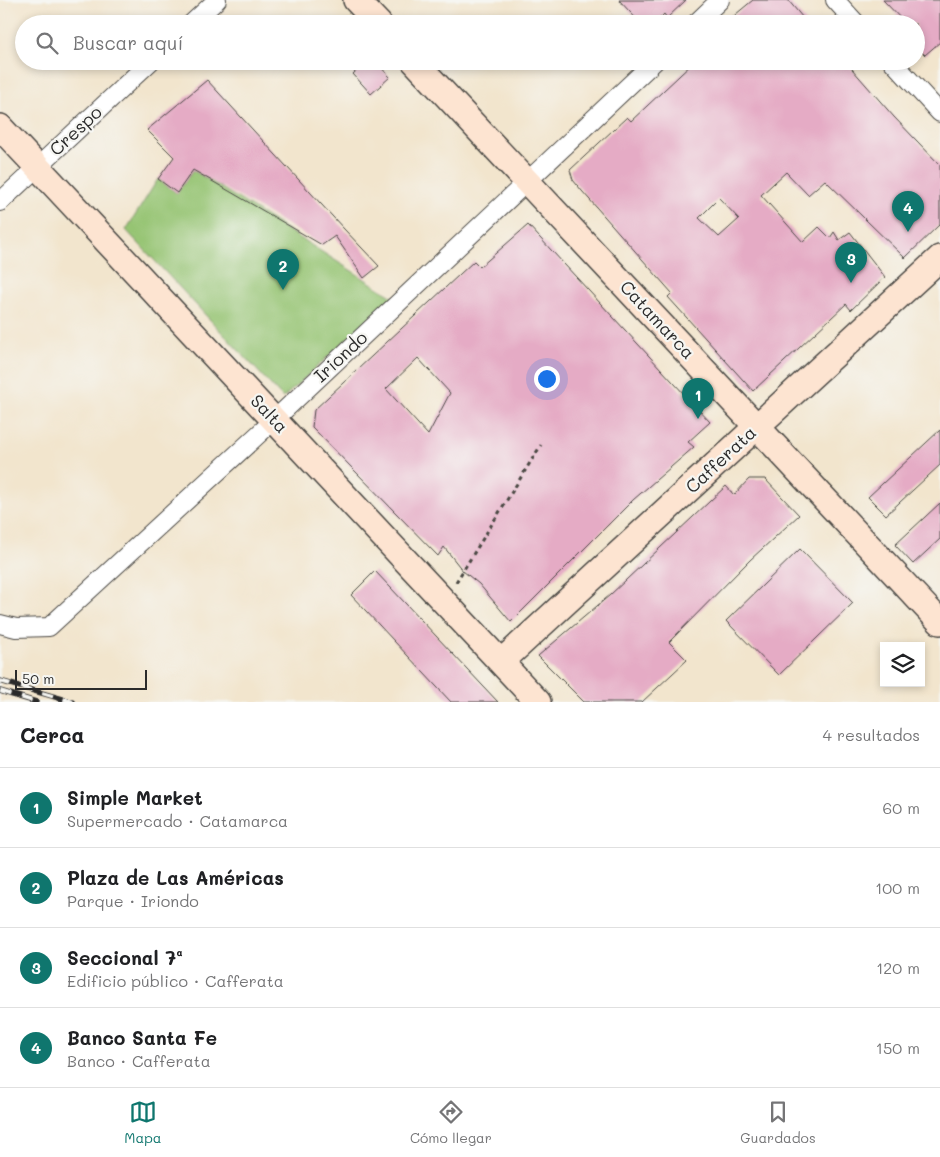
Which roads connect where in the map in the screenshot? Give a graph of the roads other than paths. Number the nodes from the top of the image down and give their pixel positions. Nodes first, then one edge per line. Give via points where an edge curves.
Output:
1 (217, 0) edge
2 (356, 0) edge
3 (720, 0) edge
4 (835, 0) edge
5 (201, 15) edge
6 (370, 15) edge
7 (704, 15) edge
8 (849, 15) edge
9 (141, 70) edge
10 (423, 70) edge
11 (645, 70) edge
12 (900, 70) edge
13 (940, 113) edge
14 (0, 127) edge
15 (38, 167) junction
16 (528, 181) junction
17 (0, 202) edge
18 (940, 258) edge
19 (274, 420) junction
20 (757, 427) junction
21 (940, 622) edge
22 (8, 626) edge
23 (502, 662) junction
24 (538, 702) edge

1 - 5 street
2 - 6 main road
3 - 7 street
4 - 8 street
9 - 15 street, Crespo
10 - 16 main road, Catamarca
11 - 16 street, Iriondo
12 - 13 street
14 - 15 main road, Salta
15 - 17 street, Crespo
15 - 19 main road, Salta
16 - 19 street, Iriondo
16 - 20 main road, Catamarca
18 - 20 main road, Cafferata
19 - 22 street, Iriondo via 50,627
19 - 23 main road, Salta
20 - 21 main road, Catamarca
20 - 23 main road, Cafferata
23 - 24 main road, Salta

